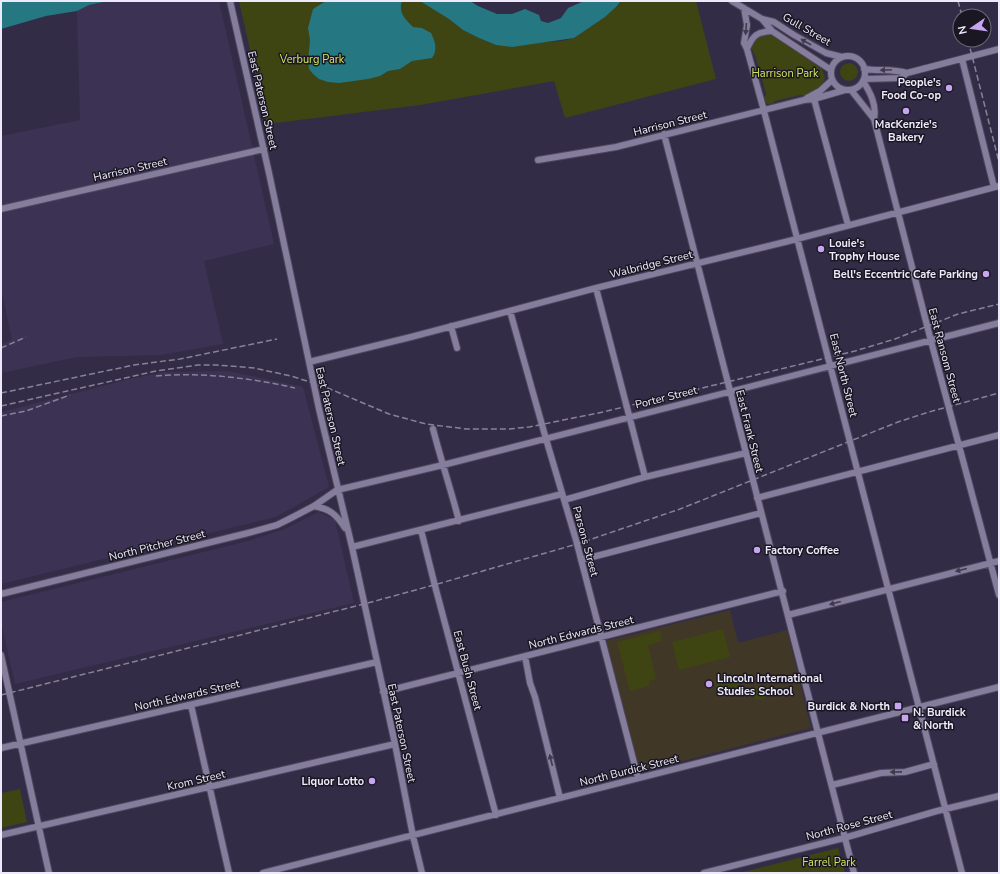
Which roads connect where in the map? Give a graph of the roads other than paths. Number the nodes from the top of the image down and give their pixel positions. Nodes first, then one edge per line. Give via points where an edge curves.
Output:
1 (230, 1) edge
2 (732, 1) edge
3 (744, 8) junction
4 (762, 19) junction
5 (772, 31) junction
6 (747, 49) junction
7 (999, 49) edge
8 (842, 57) junction
9 (962, 59) junction
10 (864, 69) junction
11 (830, 70) junction
12 (907, 72) junction
13 (832, 80) junction
14 (863, 80) junction
15 (848, 90) junction
16 (814, 99) junction
17 (804, 100) junction
18 (764, 111) junction
19 (874, 119) junction
20 (664, 134) junction
21 (264, 149) junction
22 (538, 160) dead end
23 (997, 187) edge
24 (1, 209) edge
25 (898, 213) junction
26 (848, 226) junction
27 (798, 239) junction
28 (697, 263) junction
29 (596, 288) junction
30 (510, 311) junction
31 (999, 323) edge
32 (451, 326) junction
33 (931, 341) junction
34 (457, 348) dead end
35 (308, 362) junction
36 (831, 366) junction
37 (730, 391) junction
38 (629, 417) junction
39 (433, 429) dead end
40 (999, 434) edge
41 (546, 439) junction
42 (958, 445) junction
43 (746, 453) junction
44 (443, 465) junction
45 (858, 472) junction
46 (645, 477) junction
47 (337, 490) junction
48 (563, 497) junction
49 (757, 498) junction
50 (314, 506) junction
51 (761, 513) junction
52 (459, 521) junction
53 (421, 530) junction
54 (348, 533) junction
55 (352, 547) junction
56 (581, 560) junction
57 (999, 561) edge
58 (991, 563) junction
59 (888, 589) junction
60 (782, 591) junction
61 (1, 594) edge
62 (999, 595) edge
63 (788, 615) junction
64 (602, 637) junction
65 (1, 655) edge
66 (525, 656) junction
67 (377, 662) junction
68 (459, 673) junction
69 (999, 687) edge
70 (383, 692) junction
71 (191, 705) junction
72 (919, 707) junction
73 (818, 732) junction
74 (21, 743) junction
75 (394, 744) junction
76 (1, 748) edge
77 (934, 764) junction
78 (638, 778) junction
79 (832, 785) junction
80 (209, 787) junction
81 (999, 796) edge
82 (560, 798) junction
83 (945, 809) junction
84 (496, 815) junction
85 (39, 826) junction
86 (1, 835) edge
87 (413, 836) junction
88 (844, 838) junction
89 (49, 873) edge
90 (228, 873) edge
91 (263, 873) edge
92 (422, 873) edge
93 (704, 873) edge
94 (854, 873) edge
95 (962, 873) edge

1 - 21 street, East Paterson Street
2 - 3 street, Gull Street
3 - 4 street, Gull Street
3 -> 6 street, East North Street via 747,24 744,43
4 - 5 street, Gull Street
8 -> 4 street, Gull Street via 826,53 774,22
5 - 6 street via 754,36
5 - 11 street, Gull Street
6 - 18 street, East North Street
7 - 9 street
8 - 10 street via 853,56
8 - 11 street
9 - 12 street
9 - 23 street
12 -> 10 street
10 - 14 street
11 - 13 street
12 - 14 street via 901,78
13 - 15 street via 835,85
13 - 17 street, Harrison Street
14 - 15 street via 856,88
14 - 19 street, East Ransom Street via 876,110
15 - 16 street, Harrison Street
15 - 19 street, East Ransom Street
16 - 17 street, Harrison Street
16 - 26 street
17 - 18 street, Harrison Street
18 - 20 street, Harrison Street
18 - 27 street, East North Street
19 - 25 street, East Ransom Street
20 - 22 street, Harrison Street via 616,147
20 - 28 street, East Frank Street
21 - 24 street, Harrison Street
21 - 35 street, East Paterson Street
23 - 25 street, Walbridge Street
25 - 26 street, Walbridge Street
25 - 33 street, East Ransom Street
26 - 27 street, Walbridge Street
27 - 28 street, Walbridge Street
27 - 36 street, East North Street
28 - 29 street, Walbridge Street
28 - 37 street, East Frank Street
29 - 30 street, Walbridge Street
29 - 38 street
30 - 32 street, Walbridge Street
30 - 41 street, Parsons Street
31 - 33 street, Porter Street
32 - 34 street
32 - 35 street, Walbridge Street
33 - 36 street, Porter Street
33 - 42 street, East Ransom Street
35 - 47 street, East Paterson Street
36 - 37 street, Porter Street
36 - 45 street, East North Street
37 - 38 street, Porter Street
37 - 43 street, East Frank Street
38 - 41 street, Porter Street
38 - 46 street
39 - 44 street
40 - 42 street
41 - 44 street, Porter Street
41 - 48 street, Parsons Street
42 - 45 street
42 - 58 street, East Ransom Street
43 - 46 street
43 - 49 street, East Frank Street
44 - 47 street, Porter Street
44 - 52 street
45 - 49 street
45 - 59 street, East North Street
46 - 48 street
47 - 50 street, North Pitcher Street
47 - 54 street, East Paterson Street
48 - 52 street
48 - 56 street, Parsons Street
49 - 51 street, East Frank Street
50 - 54 street via 325,508 338,517
50 - 61 street, North Pitcher Street via 262,529
51 - 56 street
51 - 60 street, East Frank Street
52 - 53 street
53 - 55 street
53 - 68 street, East Bush Street
54 - 55 street, East Paterson Street
55 - 67 street, East Paterson Street
56 - 64 street, Parsons Street
57 - 58 street
58 -> 59 street
58 - 62 street, East Ransom Street
59 -> 63 street
59 - 72 street, East North Street
60 - 63 street, East Frank Street
60 - 64 street, North Edwards Street
63 - 73 street, East Frank Street
64 - 66 street, North Edwards Street
64 - 78 street, Parsons Street
65 - 74 street
66 - 68 street, North Edwards Street
82 -> 66 street
67 - 70 street, East Paterson Street
67 - 71 street, North Edwards Street
68 - 70 street, North Edwards Street
68 - 84 street, East Bush Street
69 - 72 street, North Burdick Street
70 - 75 street, East Paterson Street
71 - 74 street, North Edwards Street
71 - 80 street
72 - 73 street, North Burdick Street
72 - 77 street, East North Street
73 - 78 street, North Burdick Street
73 - 79 street, East Frank Street
74 - 76 street, North Edwards Street
74 - 85 street
75 - 80 street, Krom Street
75 - 87 street, East Paterson Street
77 -> 79 street
77 - 83 street, East North Street
78 - 82 street, North Burdick Street
79 - 88 street, East Frank Street
80 - 85 street, Krom Street
80 - 90 street
81 - 83 street, North Rose Street
82 - 84 street, North Burdick Street
83 - 88 street, North Rose Street
83 - 95 street, East North Street
84 - 87 street, North Burdick Street
85 - 86 street, Krom Street
85 - 89 street
87 - 91 street, North Burdick Street
87 - 92 street, East Paterson Street
88 - 93 street, North Rose Street
88 - 94 street, East Frank Street

